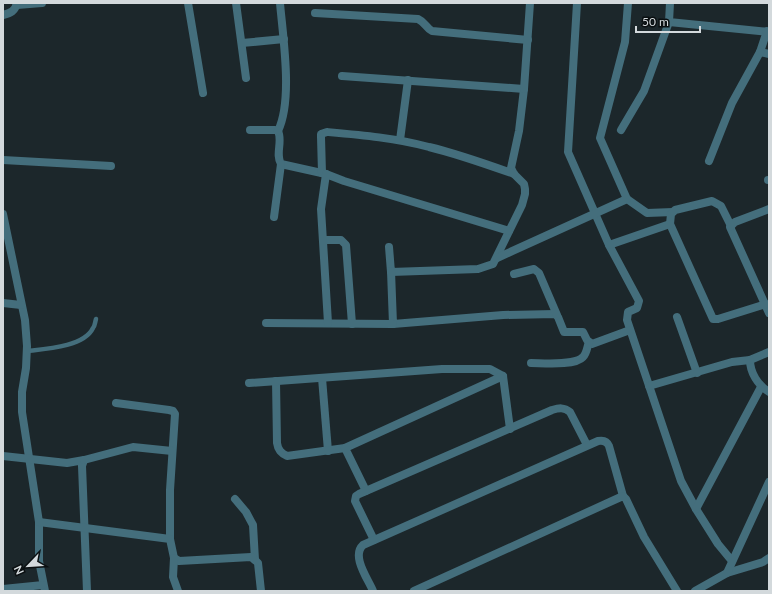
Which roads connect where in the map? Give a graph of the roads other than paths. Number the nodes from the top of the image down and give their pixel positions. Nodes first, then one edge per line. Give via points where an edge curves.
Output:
1 (42, 3) edge
2 (188, 3) edge
3 (236, 3) edge
4 (280, 3) edge
5 (530, 3) edge
6 (577, 3) edge
7 (628, 3) edge
8 (670, 3) edge
9 (17, 4) edge
10 (315, 13) dead end
11 (3, 15) edge
12 (669, 22) junction
13 (768, 32) edge
14 (284, 39) junction
15 (528, 40) junction
16 (242, 43) junction
17 (760, 52) junction
18 (769, 54) edge
19 (342, 76) dead end
20 (246, 78) dead end
21 (408, 80) junction
22 (524, 89) junction
23 (203, 93) dead end
24 (250, 130) dead end
25 (621, 130) dead end
26 (278, 131) junction
27 (400, 140) junction
28 (3, 160) edge
29 (709, 161) dead end
30 (281, 164) junction
31 (111, 166) dead end
32 (324, 174) junction
33 (514, 174) junction
34 (627, 199) junction
35 (769, 209) edge
36 (672, 212) junction
37 (596, 213) junction
38 (3, 214) edge
39 (274, 217) dead end
40 (670, 224) junction
41 (731, 226) junction
42 (509, 231) junction
43 (324, 240) junction
44 (609, 245) junction
45 (389, 247) dead end
46 (497, 258) junction
47 (391, 270) junction
48 (514, 274) dead end
49 (3, 303) edge
50 (766, 304) junction
51 (21, 305) junction
52 (769, 313) edge
53 (557, 315) junction
54 (677, 317) dead end
55 (96, 319) dead end
56 (266, 323) dead end
57 (328, 323) junction
58 (352, 324) junction
59 (393, 324) junction
60 (630, 330) junction
61 (589, 342) junction
62 (27, 350) junction
63 (769, 352) edge
64 (750, 360) junction
65 (531, 363) dead end
66 (696, 373) junction
67 (503, 376) junction
68 (322, 378) junction
69 (276, 381) junction
70 (249, 383) dead end
71 (649, 386) junction
72 (761, 387) junction
73 (769, 392) edge
74 (116, 403) dead end
75 (510, 429) junction
76 (587, 445) junction
77 (345, 448) junction
78 (172, 451) junction
79 (328, 451) junction
80 (3, 456) edge
81 (29, 459) junction
82 (84, 460) junction
83 (769, 482) edge
84 (366, 491) junction
85 (623, 496) junction
86 (235, 499) dead end
87 (696, 509) junction
88 (39, 522) junction
89 (84, 527) junction
90 (170, 539) junction
91 (374, 540) junction
92 (174, 558) junction
93 (769, 558) edge
94 (255, 560) junction
95 (732, 561) junction
96 (727, 573) junction
97 (44, 588) edge
98 (3, 589) edge
99 (87, 591) edge
100 (178, 591) edge
101 (261, 591) edge
102 (373, 591) edge
103 (414, 591) edge
104 (677, 591) edge
105 (695, 591) edge

1 - 9 street
2 - 23 street
3 - 16 street
4 - 14 street
5 - 15 street
6 - 37 street via 568,152
7 - 34 street via 625,42 600,138
8 - 12 street
9 - 11 street via 11,13
10 - 15 street via 418,18 432,31
12 - 13 street
12 - 25 street via 644,91
13 - 17 street
14 - 16 street
14 - 26 street via 285,109
15 - 22 street
16 - 20 street
17 - 18 street
17 - 29 street via 732,103
19 - 21 street
21 - 22 street
21 - 27 street
22 - 33 street via 512,162
24 - 26 street
26 - 30 street
27 - 32 street via 324,132 321,138
27 - 33 street via 464,156
28 - 31 street
30 - 32 street
30 - 39 street
32 - 42 street
32 - 43 street via 321,202
33 - 42 street via 524,184 525,189 522,205
34 - 36 street via 647,213
34 - 37 street
35 - 41 street via 735,222
36 - 40 street
36 - 41 street via 712,200 721,206
37 - 44 street
37 - 46 street
38 - 51 street
40 - 44 street
40 - 50 street via 713,318 718,319
41 - 50 street via 730,230
42 - 46 street
43 - 57 street
43 - 58 street via 341,240 346,245
44 - 60 street via 638,302 637,308 627,315
45 - 47 street
46 - 47 street via 493,264 478,269
47 - 59 street
48 - 53 street via 537,270
49 - 51 street
50 - 52 street
51 - 62 street
53 - 59 street via 503,315
53 - 61 street via 564,332 583,332
54 - 66 street
55 - 62 lane via 93,328 83,339 48,349
56 - 57 street
57 - 58 street
58 - 59 street
60 - 61 street via 599,342
60 - 71 street
61 - 65 street via 585,355 578,361
62 - 81 street via 22,412
63 - 64 street
64 - 66 street via 732,362
64 - 72 street via 754,377
66 - 71 street
67 - 68 street via 490,369 442,369
67 - 75 street
67 - 77 street
68 - 69 street
68 - 79 street
69 - 70 street
69 - 79 street via 278,449 287,456
71 - 87 street via 681,481
72 - 73 street
72 - 87 street
74 - 78 street via 173,411 175,417
75 - 76 street via 552,410 566,409
75 - 84 street
76 - 85 street via 598,441 607,442
76 - 91 street
77 - 79 street
77 - 84 street
78 - 82 street via 133,447
78 - 90 street
80 - 81 street
81 - 82 street via 67,463
81 - 88 street
82 - 89 street
83 - 95 street
84 - 91 street via 356,496 355,501
85 - 103 street
85 - 104 street via 644,537
86 - 94 street via 253,525
87 - 95 street
88 - 89 street
88 - 97 street via 39,561
89 - 90 street
89 - 99 street
90 - 92 street
91 - 102 street via 359,548 358,553 358,559
92 - 94 street via 179,561 247,556
92 - 100 street via 173,577
93 - 96 street
94 - 101 street via 258,563
95 - 96 street
96 - 105 street
97 - 98 street

